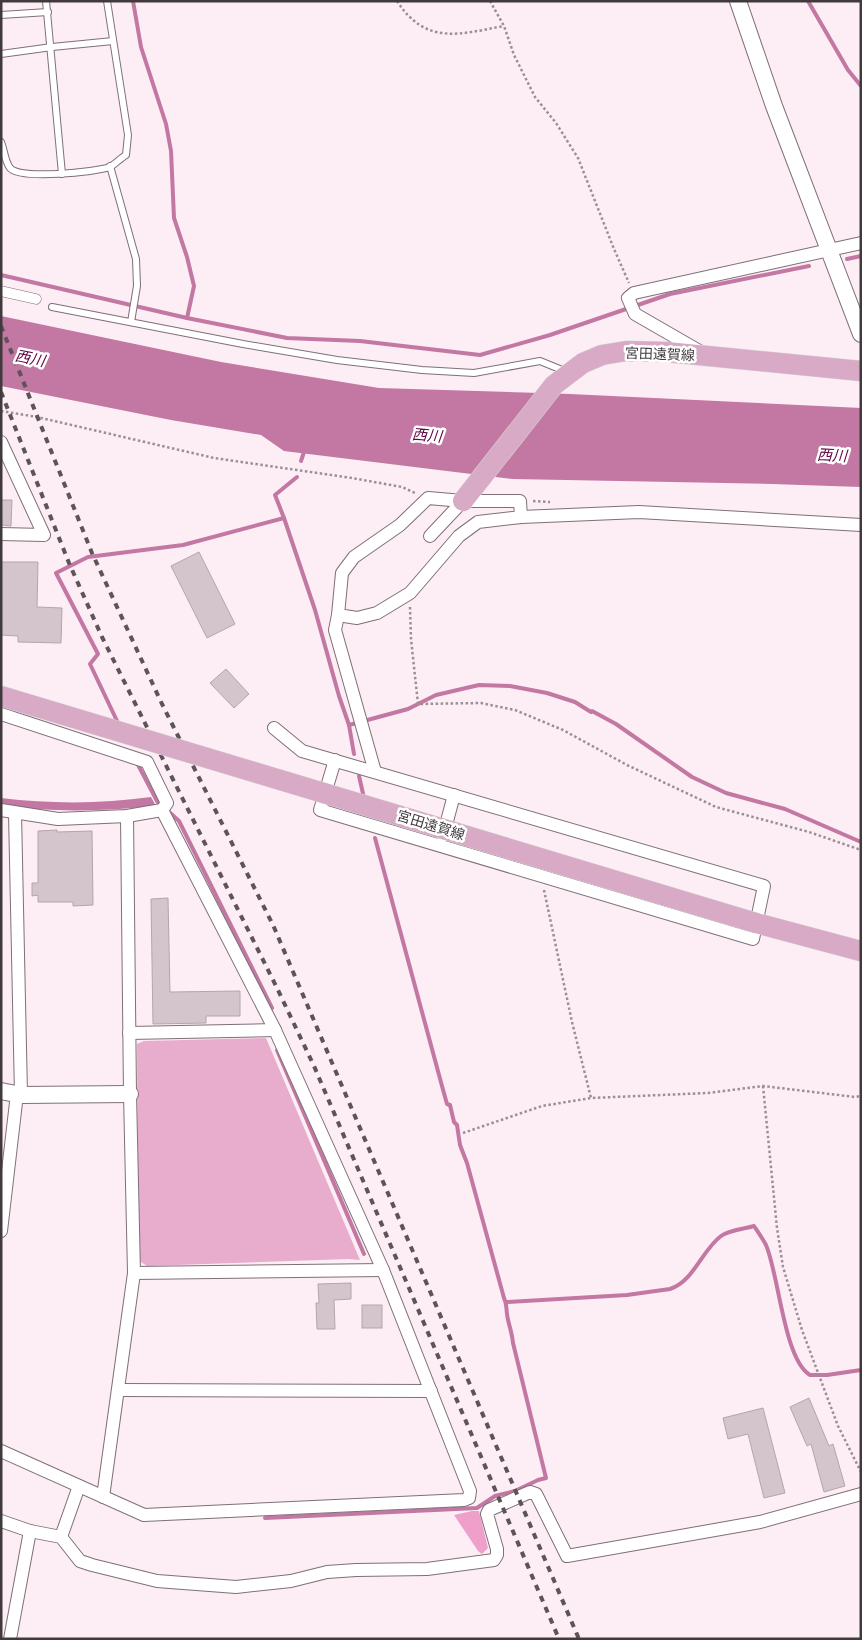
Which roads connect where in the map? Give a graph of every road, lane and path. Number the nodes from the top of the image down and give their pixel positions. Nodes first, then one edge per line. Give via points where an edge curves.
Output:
1 (46, 1) edge
2 (107, 1) edge
3 (397, 1) edge
4 (490, 1) edge
5 (738, 1) edge
6 (48, 12) junction
7 (1, 15) edge
8 (504, 26) junction
9 (113, 41) junction
10 (52, 47) junction
11 (1, 54) edge
12 (1, 142) edge
13 (110, 166) junction
14 (62, 174) junction
15 (861, 243) edge
16 (828, 250) junction
17 (1, 291) edge
18 (634, 293) junction
19 (36, 299) dead end
20 (52, 307) dead end
21 (131, 320) junction
22 (861, 334) edge
23 (707, 356) junction
24 (861, 371) edge
25 (570, 373) junction
26 (1, 411) edge
27 (1, 442) edge
28 (428, 498) junction
29 (463, 500) junction
30 (521, 518) junction
31 (861, 524) edge
32 (1, 534) edge
33 (430, 536) dead end
34 (410, 593) junction
35 (338, 615) junction
36 (1, 696) edge
37 (1, 714) edge
38 (274, 728) dead end
39 (335, 760) junction
40 (375, 772) junction
41 (454, 795) junction
42 (1, 810) edge
43 (162, 810) junction
44 (15, 813) junction
45 (127, 816) junction
46 (441, 846) junction
47 (861, 850) edge
48 (542, 877) junction
49 (756, 923) junction
50 (861, 951) edge
51 (275, 1030) junction
52 (129, 1033) junction
53 (763, 1086) junction
54 (1, 1091) edge
55 (19, 1094) junction
56 (130, 1094) junction
57 (861, 1096) edge
58 (591, 1098) junction
59 (463, 1133) dead end
60 (1, 1231) edge
61 (383, 1270) junction
62 (134, 1273) junction
63 (119, 1390) junction
64 (431, 1391) junction
65 (1, 1451) edge
66 (861, 1472) edge
67 (79, 1486) junction
68 (861, 1494) edge
69 (103, 1497) junction
70 (1, 1521) edge
71 (30, 1531) junction
72 (61, 1537) junction
73 (10, 1639) edge

1 - 6 lane
2 - 9 lane
3 - 8 path via 418,22 434,32 448,35
4 - 8 path
5 - 16 street
6 - 7 lane
6 - 10 lane
8 - 18 path via 514,55 535,96 578,158
9 - 10 lane
9 - 13 lane via 128,135 126,155
10 - 11 lane
10 - 14 lane
12 - 14 lane via 10,168 18,173
13 - 14 lane
13 - 21 lane via 136,259 137,286
15 - 16 street
16 - 18 street
16 - 22 street
17 - 19 street
18 - 23 street via 628,298 635,314
20 - 21 lane
21 - 25 lane via 337,360 474,373 540,361
23 - 24 main road, 宮田遠賀線
23 - 25 main road, 宮田遠賀線 via 626,351 602,355
25 - 29 main road, 宮田遠賀線 via 554,385
26 - 28 path via 214,458 402,487
27 - 32 street via 44,535
28 - 29 street
28 - 35 street via 400,524 354,557 342,573
29 - 30 street via 520,501
29 - 33 street
30 - 31 street via 640,512
30 - 34 street via 478,522 459,536
34 - 35 street via 377,613 357,618
34 - 47 path via 418,704 481,703 515,710 563,730 716,807
35 - 40 street via 334,630
36 - 49 main road, 宮田遠賀線, bridge
37 - 43 street via 147,762 167,803
38 - 39 street via 302,750
39 - 40 street
39 - 46 street via 320,810
40 - 41 street
41 - 46 street
41 - 49 street via 764,886
42 - 44 street
43 - 45 street
43 - 51 street
44 - 45 street via 58,819
44 - 55 street
45 - 52 street
46 - 48 street
48 - 49 street via 753,939
48 - 58 path
49 - 50 main road, 宮田遠賀線
51 - 52 street
51 - 61 street
52 - 56 street
53 - 57 path
53 - 58 path via 708,1093
53 - 66 path via 783,1267 802,1330 835,1418
54 - 55 street
55 - 56 street
55 - 60 street
56 - 62 street
58 - 59 path via 542,1106
61 - 62 street
61 - 64 street
62 - 63 street
63 - 64 street
63 - 69 street
64 - 69 street via 470,1498 144,1515
65 - 67 street
67 - 69 street
67 - 72 street
68 - 72 street via 760,1522 567,1556 536,1494 530,1492 489,1510 497,1549 494,1560 427,1569 327,1572 291,1581 236,1587 157,1581 92,1565 80,1561
70 - 71 street
71 - 72 street
71 - 73 street

